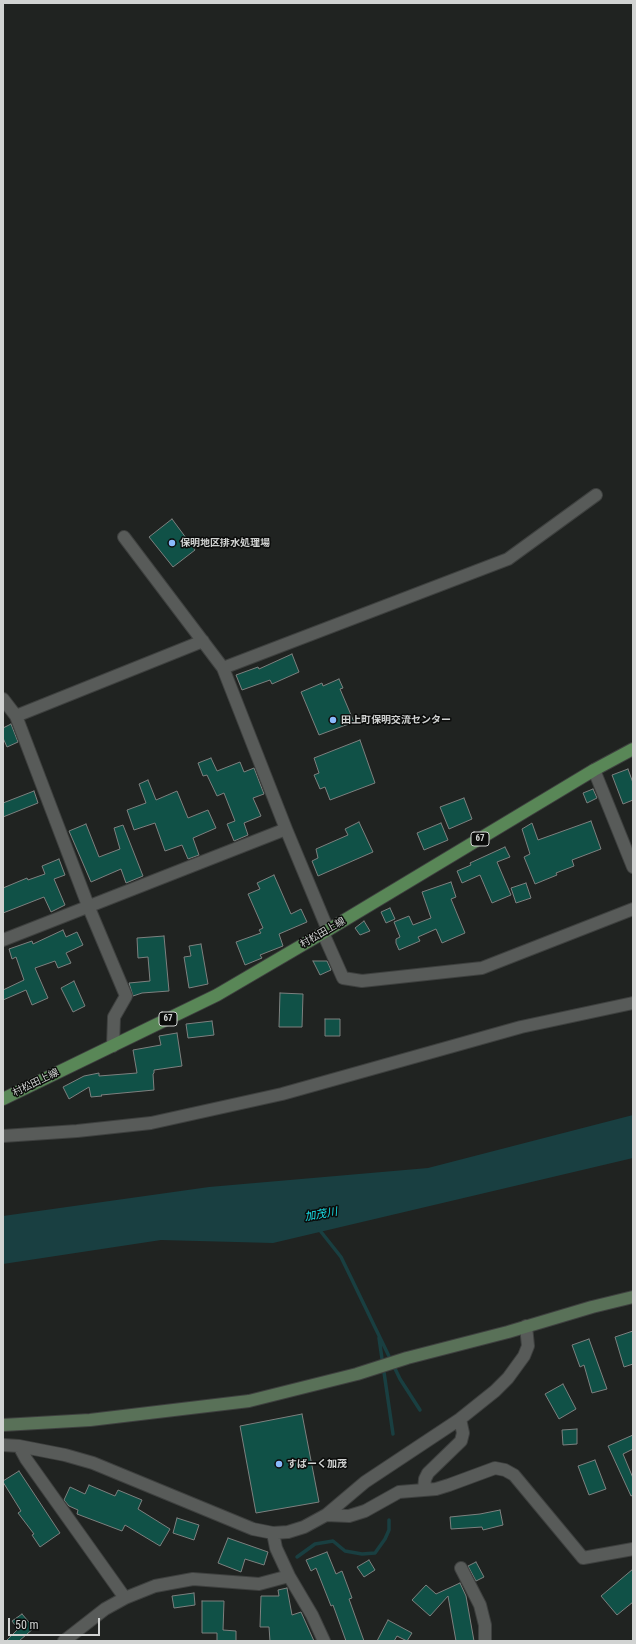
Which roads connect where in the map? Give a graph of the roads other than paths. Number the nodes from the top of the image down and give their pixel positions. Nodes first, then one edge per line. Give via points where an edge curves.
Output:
1 (596, 495) dead end
2 (124, 537) dead end
3 (203, 641) junction
4 (223, 668) junction
5 (3, 699) edge
6 (16, 716) junction
7 (633, 749) edge
8 (594, 770) junction
9 (286, 829) junction
10 (633, 867) edge
11 (89, 908) junction
12 (633, 909) edge
13 (326, 932) junction
14 (3, 940) edge
15 (633, 1003) edge
16 (113, 1046) junction
17 (3, 1099) edge
18 (3, 1136) edge
19 (633, 1297) edge
20 (526, 1326) junction
21 (460, 1419) junction
22 (3, 1425) edge
23 (3, 1444) edge
24 (19, 1446) junction
25 (424, 1489) junction
26 (326, 1515) junction
27 (272, 1533) junction
28 (633, 1548) edge
29 (461, 1568) dead end
30 (289, 1576) junction
31 (126, 1598) junction
32 (64, 1641) edge
33 (324, 1641) edge
34 (485, 1641) edge

1 - 4 street via 508,559
2 - 3 street
3 - 4 street
3 - 6 street
4 - 9 street
5 - 6 street
6 - 11 street
7 - 8 main road, 村松田上線 / 67
8 - 10 street
8 - 13 main road, 村松田上線 / 67
9 - 11 street
9 - 13 street
11 - 14 street
11 - 16 street via 126,996 114,1017
12 - 13 street via 482,968 362,981 343,978
13 - 16 main road, 村松田上線 / 67 via 217,994
15 - 18 street via 521,1027 282,1094 151,1123
16 - 17 main road, 村松田上線 / 67
19 - 20 street
20 - 21 street via 528,1346 518,1365 495,1391
20 - 22 street via 357,1374 249,1401 90,1420
21 - 25 street via 463,1433 461,1441 428,1473 424,1479
21 - 26 street via 365,1482
23 - 24 street
24 - 27 street via 93,1463 253,1529
24 - 31 street
25 - 26 street via 399,1492 366,1511 349,1516
25 - 28 street via 436,1489 495,1468 505,1470 514,1475 583,1558
26 - 27 street via 304,1527
27 - 30 street
29 - 34 street via 480,1605 485,1626
30 - 31 street via 259,1584 193,1579 156,1586
30 - 33 street
31 - 32 street via 105,1609

